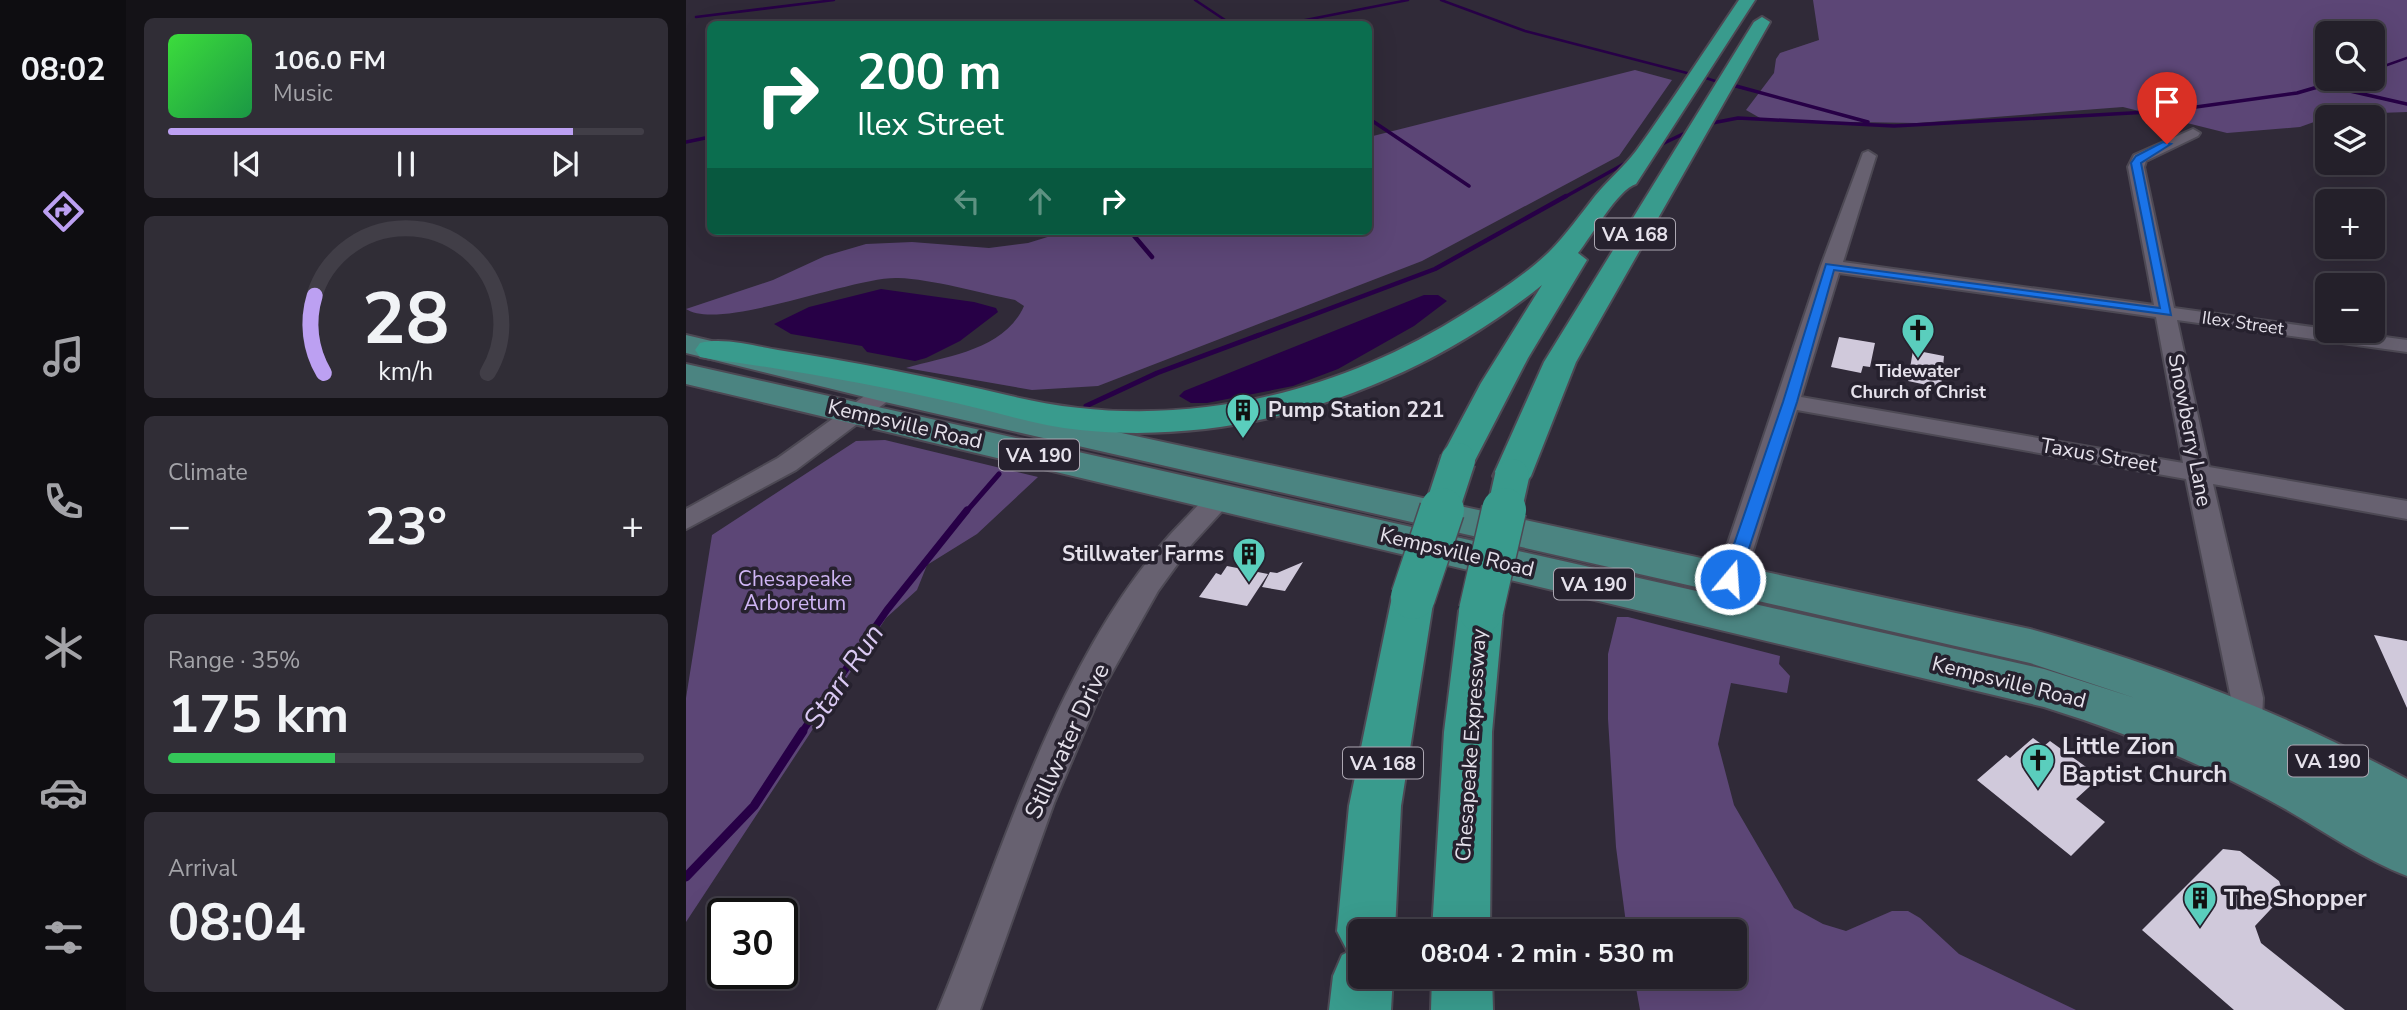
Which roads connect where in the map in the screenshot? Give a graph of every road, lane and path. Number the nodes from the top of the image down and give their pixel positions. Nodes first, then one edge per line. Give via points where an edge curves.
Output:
1 (1747, 0) edge
2 (1774, 0) edge
3 (2193, 133) dead end
4 (1868, 156) dead end
5 (1642, 158) junction
6 (1830, 266) junction
7 (2167, 313) junction
8 (2407, 346) edge
9 (698, 347) edge
10 (686, 374) edge
11 (886, 392) junction
12 (1790, 402) junction
13 (856, 413) junction
14 (2199, 473) junction
15 (1221, 498) junction
16 (1384, 503) junction
17 (2407, 510) edge
18 (686, 520) edge
19 (1730, 579) junction
20 (2243, 741) junction
21 (2407, 805) edge
22 (2407, 851) edge
23 (1367, 919) edge
24 (1461, 919) edge
25 (1362, 989) edge
26 (1462, 989) edge
27 (959, 1010) edge
28 (1360, 1010) edge
29 (1462, 1010) edge

1 - 5 highway, VA 168
2 - 24 highway, Chesapeake Expressway / VA 168, bridge via 1560,362 1512,476 1481,611 1468,732
3 - 7 street, Snowberry Lane via 2136,163
4 - 6 street
5 - 9 highway via 1560,256 1483,315 1369,375 1260,410 1142,424 1078,420 799,361
5 - 23 highway, VA 168, bridge via 1520,341 1458,460 1413,597 1376,806
6 - 7 street, Ilex Street
6 - 12 street
7 - 8 street, Ilex Street
7 - 14 street, Snowberry Lane
9 - 11 main road, Kempsville Road / VA 190
10 - 13 main road, Kempsville Road / VA 190
11 - 13 street
11 - 16 main road, Kempsville Road / VA 190
12 - 14 street, Taxus Street
12 - 19 street
13 - 15 main road, Kempsville Road / VA 190
13 - 18 street via 787,464
14 - 17 street, Taxus Street
14 - 20 street, Snowberry Lane via 2247,698
15 - 16 main road via 1253,489 1347,506
15 - 20 main road, Kempsville Road / VA 190 via 2044,688 2148,720
15 - 27 street, Stillwater Drive via 1196,520 1142,591 1078,708
16 - 19 main road, Kempsville Road / VA 190
19 - 20 main road, Kempsville Road / VA 190 via 2068,656 2133,676
20 - 21 main road, Kempsville Road / VA 190
20 - 22 main road, Kempsville Road / VA 190
25 - 28 highway
26 - 29 highway

